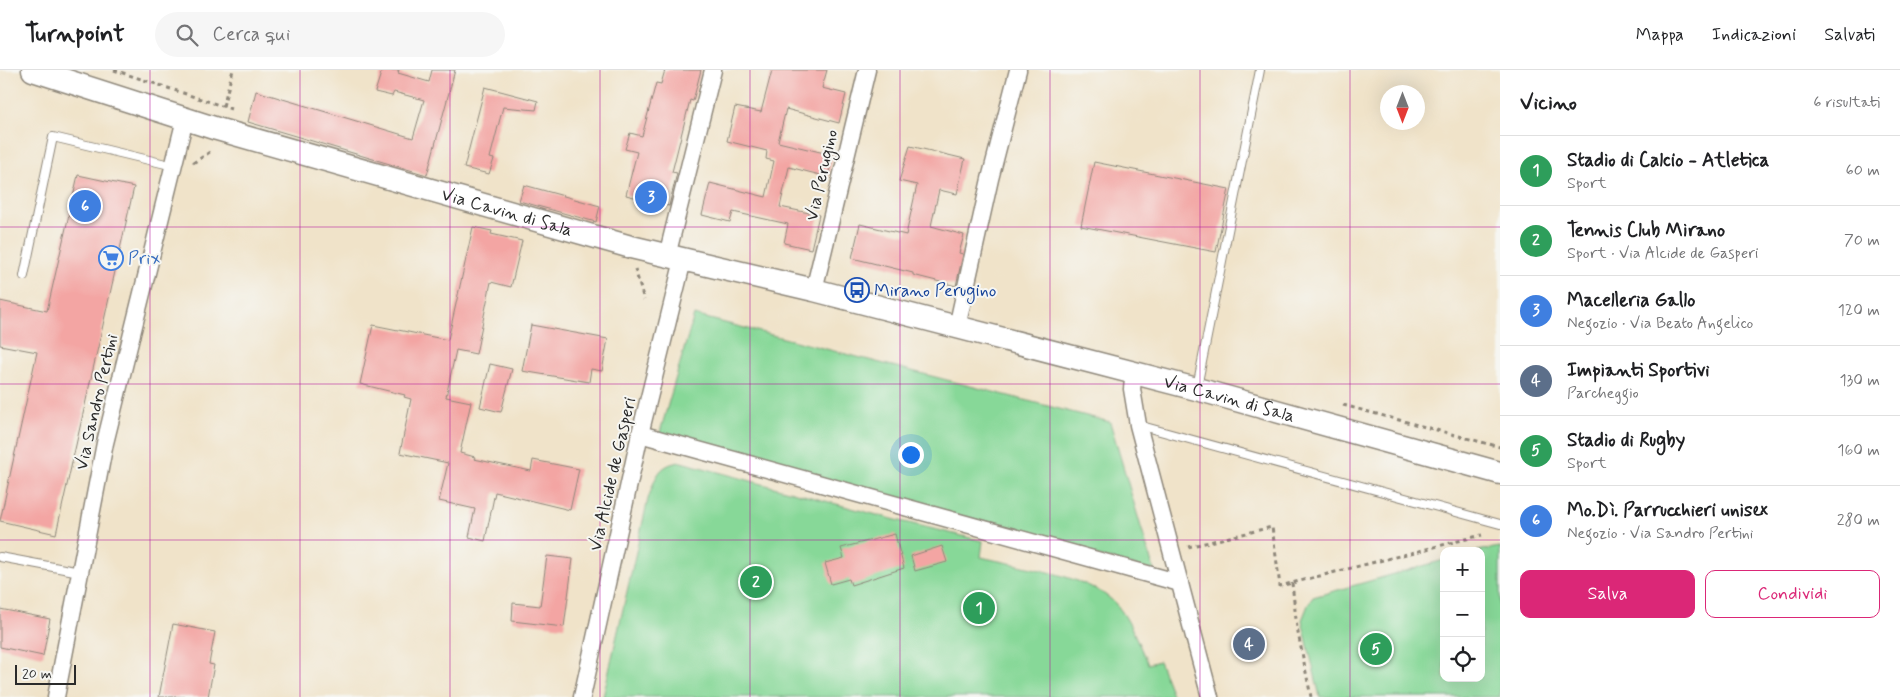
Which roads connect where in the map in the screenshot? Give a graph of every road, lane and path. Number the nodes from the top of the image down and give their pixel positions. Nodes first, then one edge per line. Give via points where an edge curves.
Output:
1 (26, 70) edge
2 (33, 70) edge
3 (40, 70) edge
4 (114, 70) edge
5 (233, 70) edge
6 (713, 70) edge
7 (867, 70) edge
8 (1018, 70) edge
9 (1260, 70) edge
10 (62, 78) junction
11 (223, 106) junction
12 (185, 119) junction
13 (217, 129) junction
14 (174, 166) junction
15 (675, 258) junction
16 (24, 276) dead end
17 (814, 290) junction
18 (957, 327) junction
19 (1134, 372) junction
20 (1196, 388) junction
21 (1138, 425) junction
22 (640, 434) junction
23 (1500, 473) edge
24 (1500, 524) edge
25 (1485, 535) dead end
26 (1171, 551) junction
27 (0, 557) edge
28 (80, 572) junction
29 (1180, 584) junction
30 (1292, 584) junction
31 (56, 697) edge
32 (582, 697) edge
33 (1210, 697) edge
34 (1311, 697) edge

1 - 10 main road, Via Cavin di Sala
2 - 10 main road, Via Cavin di Sala
3 - 10 main road
4 - 11 path
5 - 11 path
6 - 15 street, Via Alcide de Gasperi
7 - 17 street, Via Perugino
8 - 18 street
9 - 20 lane
10 - 12 main road, Via Cavin di Sala
11 - 13 path
12 - 13 main road, Via Cavin di Sala
12 - 14 street, Via Sandro Pertini
13 - 15 main road, Via Cavin di Sala
14 - 16 lane via 53,137
14 - 28 street, Via Sandro Pertini via 106,443
15 - 17 main road, Via Cavin di Sala
15 - 22 street, Via Alcide de Gasperi
17 - 18 main road, Via Cavin di Sala
18 - 19 main road, Via Cavin di Sala
19 - 20 main road, Via Cavin di Sala
19 - 21 street via 1132,388
20 - 23 main road, Via Cavin di Sala
21 - 24 lane
21 - 26 street
22 - 29 street
22 - 32 street, Via Alcide de Gasperi
25 - 30 path
26 - 29 street
26 - 30 path via 1272,527 1280,586
27 - 28 lane
28 - 31 street, Via Sandro Pertini
29 - 33 street
30 - 34 path

